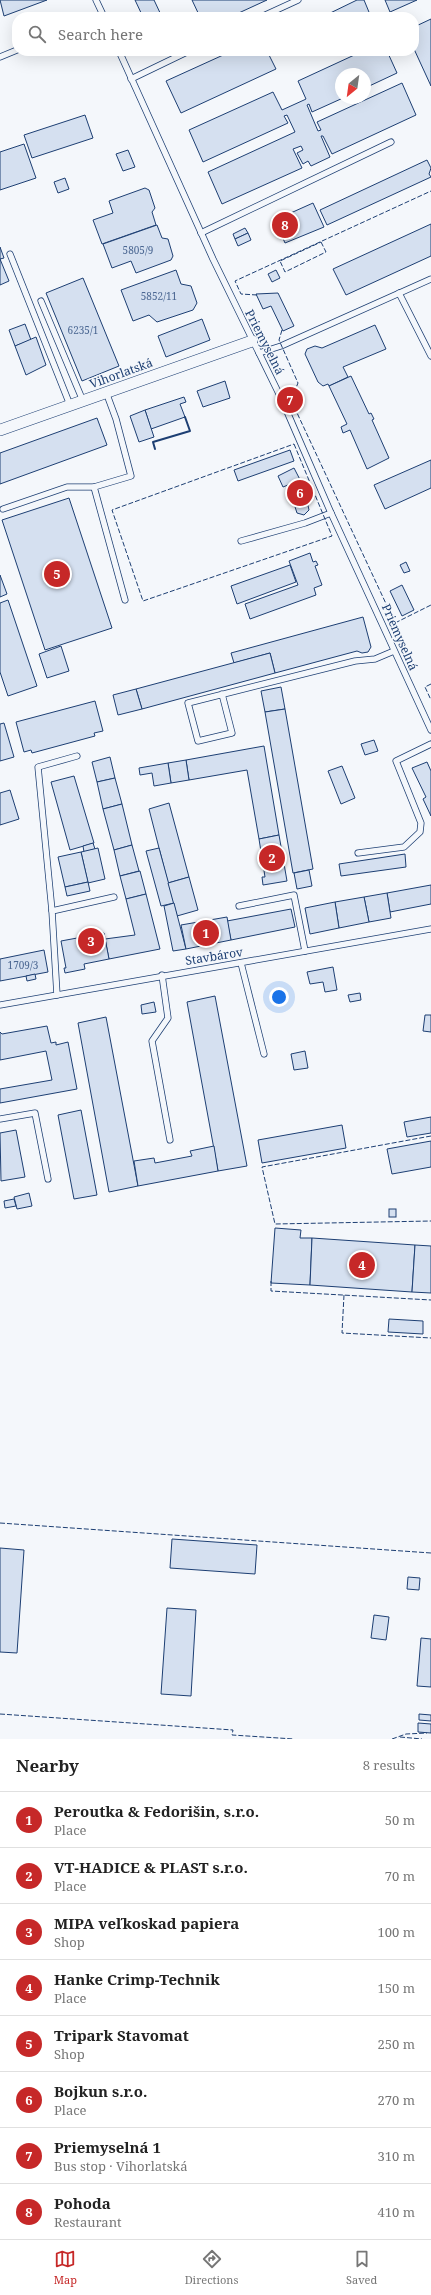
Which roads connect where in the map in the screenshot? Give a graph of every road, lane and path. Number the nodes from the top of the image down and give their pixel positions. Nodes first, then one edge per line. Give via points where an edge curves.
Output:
1 (96, 0) edge
2 (298, 0) edge
3 (102, 12) edge
4 (273, 12) edge
5 (12, 52) edge
6 (0, 56) edge
7 (121, 56) edge
8 (179, 56) edge
9 (131, 79) junction
10 (391, 142) dead end
11 (201, 233) junction
12 (10, 254) dead end
13 (431, 279) edge
14 (399, 293) junction
15 (41, 301) dead end
16 (252, 341) junction
17 (259, 353) junction
18 (431, 356) edge
19 (106, 392) junction
20 (83, 401) junction
21 (70, 406) junction
22 (0, 430) edge
23 (94, 487) junction
24 (3, 509) dead end
25 (331, 513) junction
26 (240, 541) dead end
27 (125, 600) dead end
28 (394, 651) junction
29 (222, 694) junction
30 (431, 730) edge
31 (431, 744) edge
32 (77, 756) dead end
33 (358, 853) dead end
34 (114, 897) dead end
35 (239, 906) dead end
36 (52, 911) junction
37 (431, 929) edge
38 (306, 951) junction
39 (241, 962) junction
40 (162, 975) junction
41 (57, 995) junction
42 (0, 1005) edge
43 (264, 1054) dead end
44 (0, 1119) edge
45 (170, 1140) dead end
46 (48, 1179) dead end

1 - 3 lane
2 - 4 lane
5 - 6 lane
7 - 9 lane, Priemyselná
8 - 9 lane
9 - 11 lane, Priemyselná
10 - 11 lane
11 - 16 lane, Priemyselná
12 - 21 lane
13 - 14 lane
14 - 17 lane via 281,346
14 - 18 lane
15 - 20 lane
16 - 17 lane, Priemyselná
16 - 19 street, Vihorlatská
17 - 25 lane, Priemyselná
19 - 20 street, Vihorlatská
19 - 23 lane via 131,476
20 - 21 street, Vihorlatská
21 - 22 street, Vihorlatská
23 - 24 lane via 67,487
23 - 27 lane
25 - 26 lane
25 - 28 lane, Priemyselná
28 - 29 lane via 374,659 355,661
28 - 30 lane, Priemyselná
29 - 29 lane via 232,733 198,741 188,703
31 - 33 lane via 396,761 421,823 420,832 404,847
32 - 36 lane via 38,767
34 - 36 lane
35 - 38 lane via 294,895
36 - 41 lane
37 - 38 lane, Stavbárov
38 - 39 lane, Stavbárov
39 - 40 lane, Stavbárov
39 - 43 lane
40 - 41 lane, Stavbárov
40 - 45 lane via 168,1018 152,1041
41 - 42 lane, Stavbárov
44 - 46 lane via 35,1113

